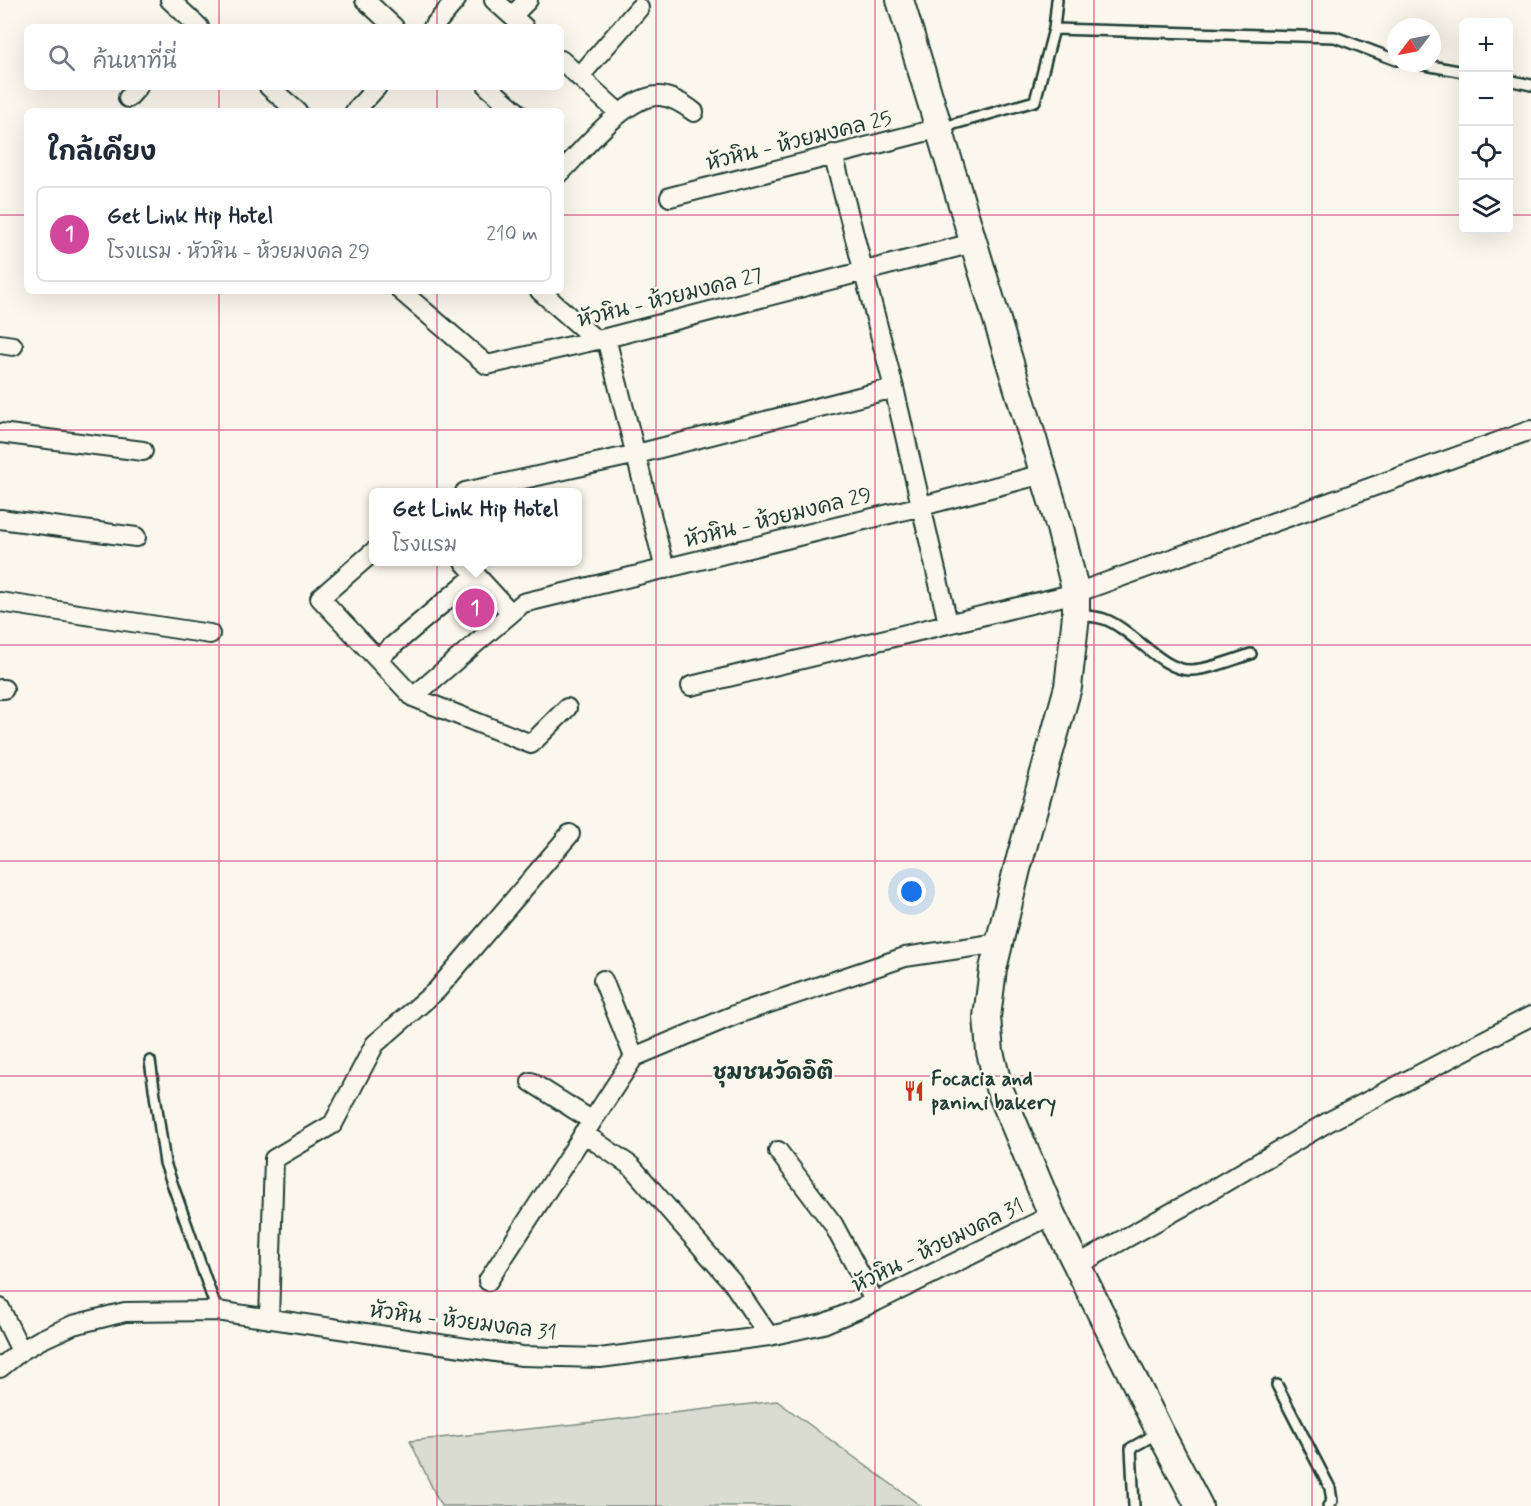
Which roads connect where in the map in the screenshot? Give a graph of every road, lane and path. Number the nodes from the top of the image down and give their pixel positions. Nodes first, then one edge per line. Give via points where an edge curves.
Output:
1 (170, 0) edge
2 (365, 0) edge
3 (456, 0) edge
4 (494, 0) edge
5 (528, 0) edge
6 (900, 0) edge
7 (1058, 0) edge
8 (639, 8) dead end
9 (518, 22) edge
10 (193, 24) edge
11 (391, 24) edge
12 (436, 24) edge
13 (1054, 29) junction
14 (1387, 57) edge
15 (564, 63) edge
16 (1441, 68) edge
17 (1459, 71) edge
18 (579, 76) junction
19 (1513, 82) edge
20 (1531, 85) edge
21 (271, 90) edge
22 (375, 90) edge
23 (492, 90) edge
24 (285, 107) edge
25 (358, 108) edge
26 (512, 108) edge
27 (694, 112) dead end
28 (619, 113) junction
29 (940, 128) junction
30 (833, 154) junction
31 (564, 169) edge
32 (670, 197) dead end
33 (974, 243) junction
34 (863, 273) junction
35 (404, 294) edge
36 (544, 294) edge
37 (601, 339) junction
38 (894, 388) junction
39 (1531, 430) edge
40 (0, 433) edge
41 (143, 452) dead end
42 (637, 454) junction
43 (1043, 474) junction
44 (483, 488) edge
45 (922, 506) junction
46 (0, 519) edge
47 (136, 537) dead end
48 (369, 555) edge
49 (470, 568) edge
50 (665, 569) junction
51 (0, 602) edge
52 (1076, 604) junction
53 (517, 607) junction
54 (948, 623) junction
55 (210, 634) dead end
56 (1251, 654) dead end
57 (377, 659) junction
58 (690, 686) dead end
59 (413, 697) junction
60 (567, 708) dead end
61 (570, 834) dead end
62 (999, 943) junction
63 (603, 980) dead end
64 (1531, 1016) edge
65 (634, 1057) junction
66 (150, 1061) dead end
67 (531, 1082) dead end
68 (587, 1126) junction
69 (778, 1151) dead end
70 (1052, 1215) junction
71 (1077, 1265) junction
72 (488, 1281) dead end
73 (875, 1302) junction
74 (0, 1308) edge
75 (217, 1311) junction
76 (269, 1319) junction
77 (769, 1336) junction
78 (21, 1351) junction
79 (0, 1368) edge
80 (1277, 1385) dead end
81 (1160, 1432) junction
82 (1134, 1506) edge
83 (1199, 1506) edge
84 (1328, 1506) edge

1 - 10 street
2 - 11 street
3 - 12 street
4 - 9 street
5 - 9 street
6 - 29 main road
7 - 13 lane
8 - 18 street
13 - 14 lane via 1335,37
13 - 29 lane via 1035,101
15 - 18 street
16 - 17 lane
18 - 28 street
19 - 20 lane
21 - 24 street
22 - 25 street
23 - 26 street
27 - 28 street via 681,102 660,96 640,101
28 - 31 street
29 - 30 street, หัวหิน - ห้วยมงคล 25
29 - 33 main road
30 - 32 street, หัวหิน - ห้วยมงคล 25
30 - 34 street
33 - 34 street, หัวหิน - ห้วยมงคล 27
33 - 43 main road
34 - 37 street, หัวหิน - ห้วยมงคล 27
34 - 38 street
35 - 37 street, หัวหิน - ห้วยมงคล 27 via 487,365
36 - 37 street
37 - 42 street
38 - 42 street
38 - 45 street
39 - 52 street
40 - 41 street
42 - 44 street
42 - 50 street
43 - 45 street, หัวหิน - ห้วยมงคล 29
43 - 52 main road via 1060,528
45 - 50 street, หัวหิน - ห้วยมงคล 29
45 - 54 street
46 - 47 street
48 - 57 street via 320,598
49 - 53 street
49 - 57 street
50 - 53 street, หัวหิน - ห้วยมงคล 29
51 - 55 street
52 - 54 street
52 - 56 lane via 1132,635 1181,670
52 - 62 main road via 1068,687
53 - 59 street
54 - 58 street
57 - 59 street
59 - 60 street via 531,744
61 - 76 street via 437,990 375,1044 333,1124 274,1159
62 - 65 street via 905,957 738,1014
62 - 70 main road via 987,1017 990,1052 999,1088
63 - 65 street
64 - 71 street via 1328,1122
65 - 68 street
66 - 75 lane via 165,1163
67 - 68 street
68 - 72 street
68 - 77 street via 632,1166 732,1282
69 - 73 street via 833,1224
70 - 71 main road
70 - 73 street, หัวหิน - ห้วยมงคล 31
71 - 81 main road
73 - 77 street, หัวหิน - ห้วยมงคล 31 via 823,1324
74 - 78 street
75 - 76 street, หัวหิน - ห้วยมงคล 31
75 - 78 street, หัวหิน - ห้วยมงคล 31 via 125,1312 73,1325
76 - 77 street, หัวหิน - ห้วยมงคล 31 via 522,1356 600,1358
78 - 79 street, หัวหิน - ห้วยมงคล 31
80 - 84 lane via 1330,1488 1332,1501
81 - 82 lane via 1131,1448
81 - 83 main road

